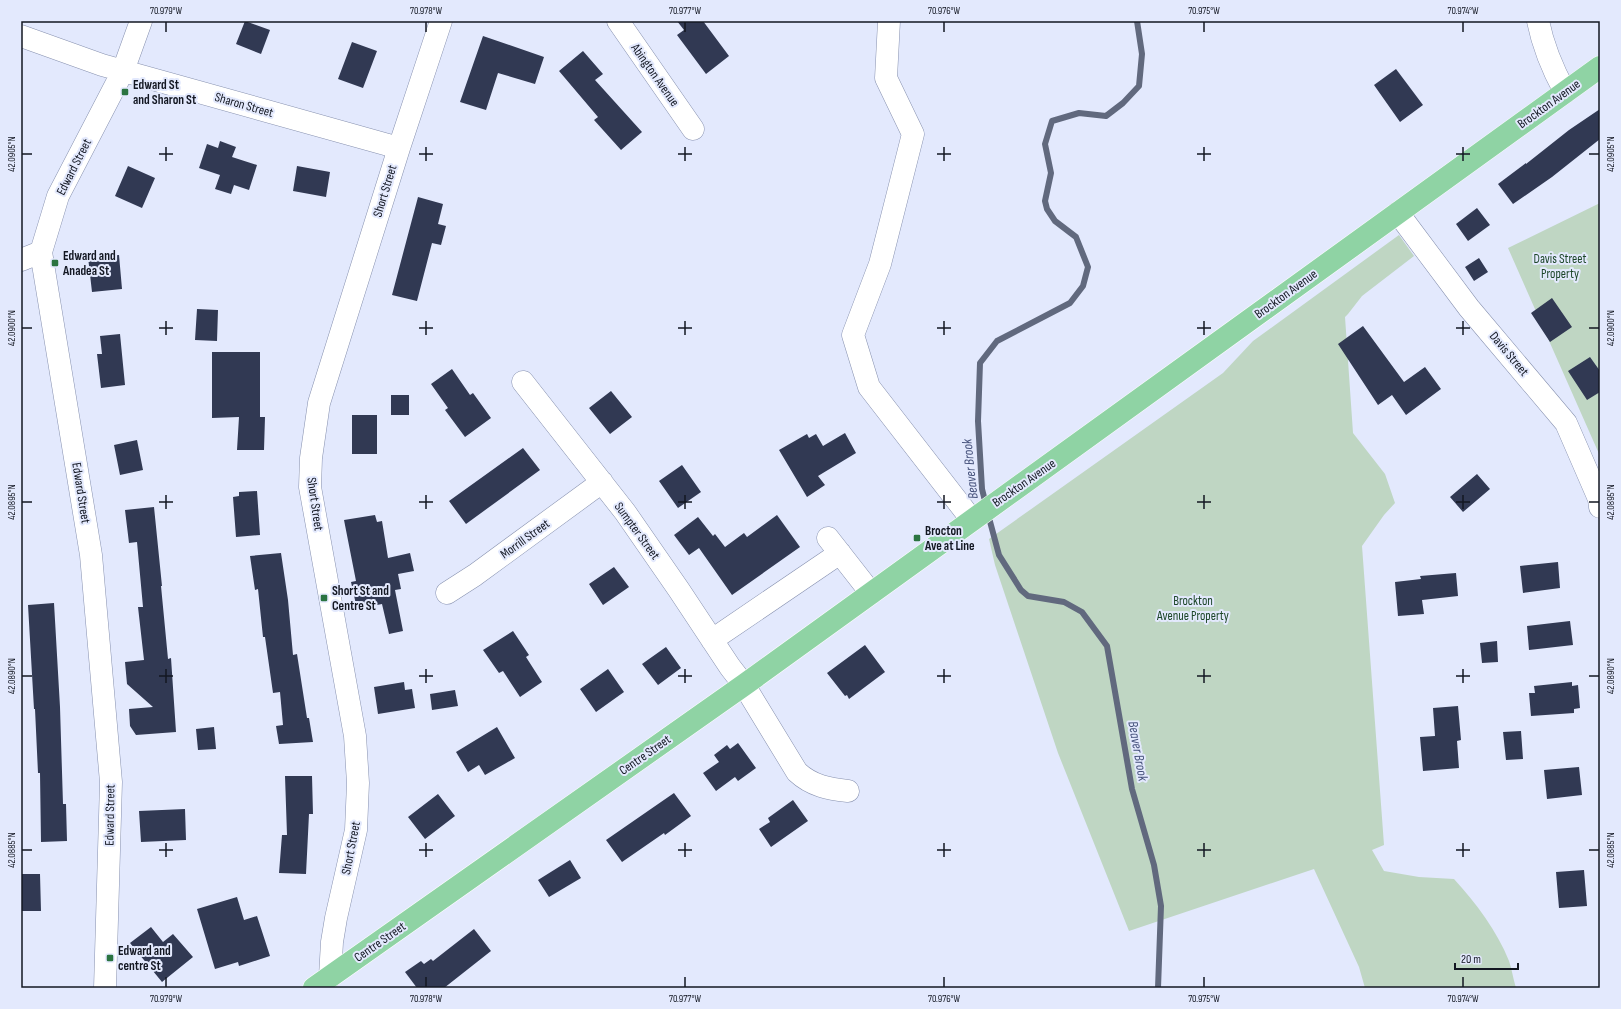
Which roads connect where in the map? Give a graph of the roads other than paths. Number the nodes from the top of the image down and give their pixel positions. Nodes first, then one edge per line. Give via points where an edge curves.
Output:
1 (141, 21) edge
2 (441, 21) edge
3 (618, 21) edge
4 (889, 21) edge
5 (1538, 21) edge
6 (21, 36) edge
7 (1600, 68) edge
8 (123, 71) junction
9 (1565, 92) junction
10 (693, 129) dead end
11 (399, 148) junction
12 (1398, 213) junction
13 (41, 252) junction
14 (21, 260) edge
15 (523, 382) dead end
16 (602, 482) junction
17 (1600, 506) edge
18 (974, 519) junction
19 (447, 593) dead end
20 (871, 593) junction
21 (712, 640) junction
22 (744, 685) junction
23 (848, 791) dead end
24 (322, 982) edge
25 (105, 988) edge

1 - 8 street, Edward Street
2 - 11 street, Short Street
3 - 10 street, Abington Avenue
4 - 18 street via 886,78 913,134 880,264 853,335 869,386
5 - 9 street via 1554,72
6 - 8 street, Sharon Street
7 - 9 main road, Brockton Avenue
8 - 11 street, Sharon Street
8 - 13 street, Edward Street via 58,196
9 - 12 main road, Brockton Avenue
11 - 24 street, Short Street via 319,403 311,458 310,487 355,736 358,783 356,830
12 - 17 street, Davis Street via 1469,308 1566,423
12 - 18 main road, Brockton Avenue
13 - 14 street
13 - 25 street, Edward Street via 92,562 111,782
15 - 16 street, Sumpter Street
16 - 19 street, Morrill Street
16 - 21 street, Sumpter Street via 652,550
18 - 20 main road, Centre Street
20 - 21 street via 834,546
20 - 22 main road, Centre Street
21 - 22 street, Sumpter Street
22 - 23 street, Sumpter Street via 797,772 826,788
22 - 24 main road, Centre Street

